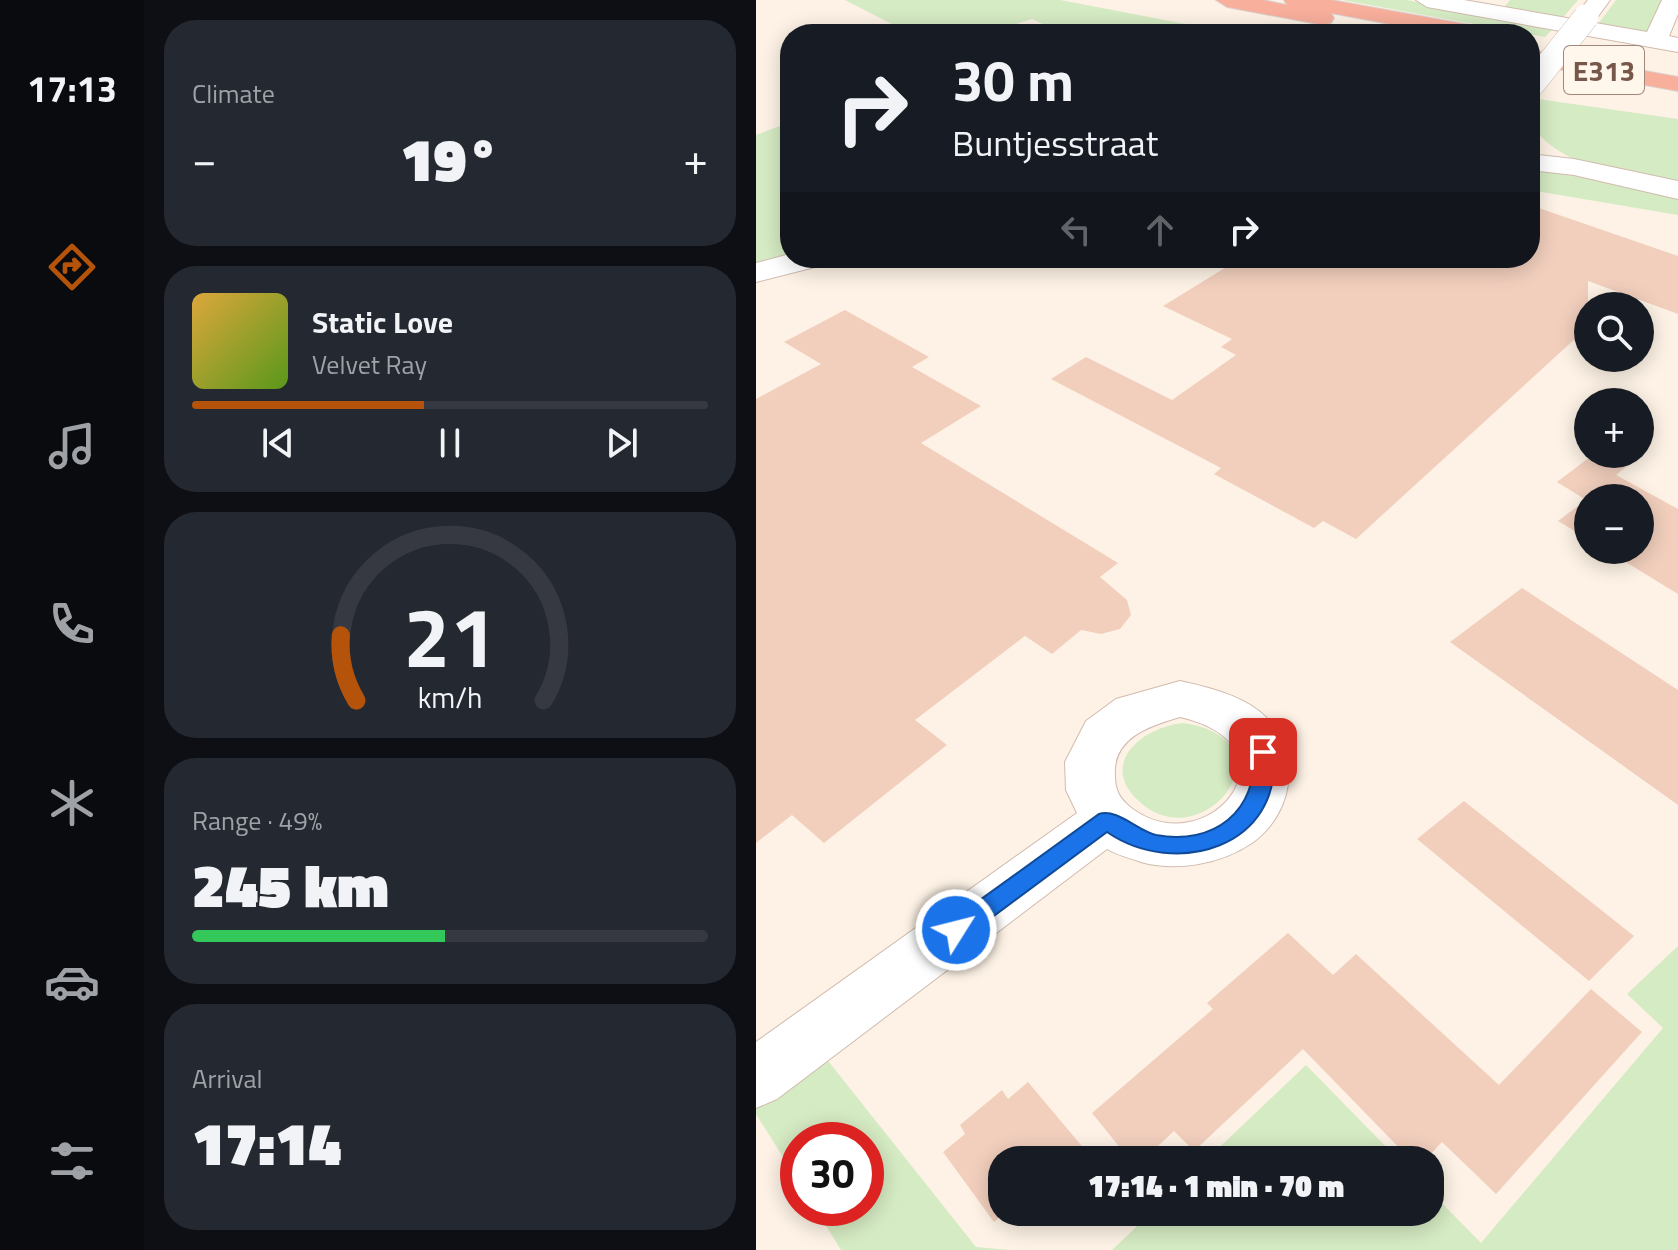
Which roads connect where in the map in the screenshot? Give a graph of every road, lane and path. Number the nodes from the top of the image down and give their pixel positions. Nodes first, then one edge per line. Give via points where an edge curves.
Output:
1 (1227, 0) edge
2 (1295, 0) edge
3 (1427, 0) edge
4 (1673, 0) edge
5 (1592, 9) edge
6 (1355, 24) edge
7 (1426, 24) edge
8 (1666, 43) edge
9 (1540, 45) edge
10 (1540, 59) edge
11 (1678, 70) edge
12 (1540, 74) edge
13 (1678, 84) edge
14 (1540, 146) edge
15 (1540, 163) edge
16 (1574, 167) junction
17 (1678, 190) edge
18 (780, 267) edge
19 (756, 273) edge
20 (1107, 820) dead end
21 (756, 1078) edge

1 - 6 highway
2 - 7 highway
3 - 8 street
4 - 8 street
5 - 12 street, bridge
9 - 11 highway, E313
10 - 13 highway, E313
14 - 16 street
15 - 16 street
16 - 17 street
18 - 19 street
20 - 21 street

